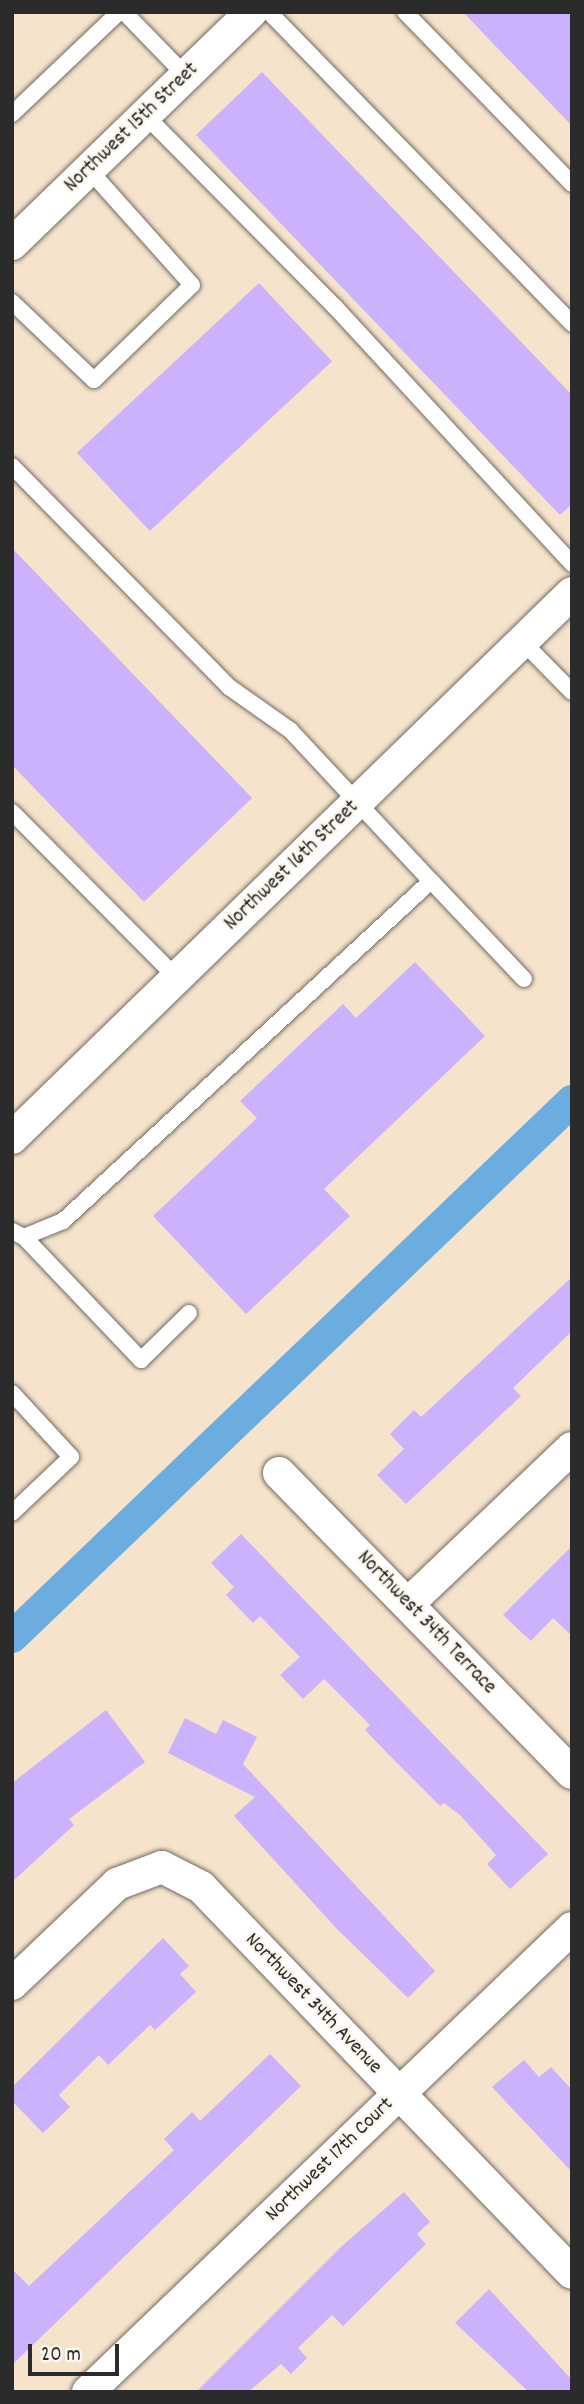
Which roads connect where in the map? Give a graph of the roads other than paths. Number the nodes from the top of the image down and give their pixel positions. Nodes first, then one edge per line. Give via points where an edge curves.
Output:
1 (122, 12) edge
2 (405, 12) edge
3 (252, 14) edge
4 (186, 76) junction
5 (12, 114) edge
6 (145, 115) junction
7 (89, 170) junction
8 (572, 184) edge
9 (12, 244) edge
10 (12, 302) edge
11 (572, 324) edge
12 (12, 466) edge
13 (572, 564) edge
14 (572, 593) edge
15 (522, 641) junction
16 (572, 692) edge
17 (359, 800) junction
18 (12, 812) edge
19 (431, 881) junction
20 (177, 978) junction
21 (524, 979) dead end
22 (12, 1139) edge
23 (18, 1234) edge
24 (188, 1313) dead end
25 (12, 1393) edge
26 (572, 1448) edge
27 (279, 1473) dead end
28 (12, 1513) edge
29 (408, 1604) junction
30 (572, 1773) edge
31 (572, 1928) edge
32 (12, 1984) edge
33 (399, 2094) junction
34 (572, 2273) edge
35 (88, 2392) edge

1 - 4 lane
1 - 5 lane
2 - 8 lane
3 - 4 street, Northwest 15th Street
3 - 11 lane
4 - 6 street, Northwest 15th Street
6 - 7 street, Northwest 15th Street
6 - 13 lane via 336,309
7 - 9 street, Northwest 15th Street
7 - 10 lane via 192,285 94,380
12 - 17 lane via 229,687 290,730
14 - 15 street, Northwest 16th Street
15 - 16 lane
15 - 17 street, Northwest 16th Street
17 - 19 lane
17 - 20 street, Northwest 16th Street
18 - 20 lane
19 - 21 lane
19 - 23 lane via 63,1220
20 - 22 street, Northwest 16th Street
23 - 24 lane via 141,1360
25 - 28 lane via 71,1457
26 - 29 street
27 - 29 street, Northwest 34th Terrace
29 - 30 street, Northwest 34th Terrace
31 - 33 street, Northwest 17th Court
32 - 33 street, Northwest 34th Avenue via 117,1884 162,1867 201,1887
33 - 34 street, Northwest 34th Avenue
33 - 35 street, Northwest 17th Court

